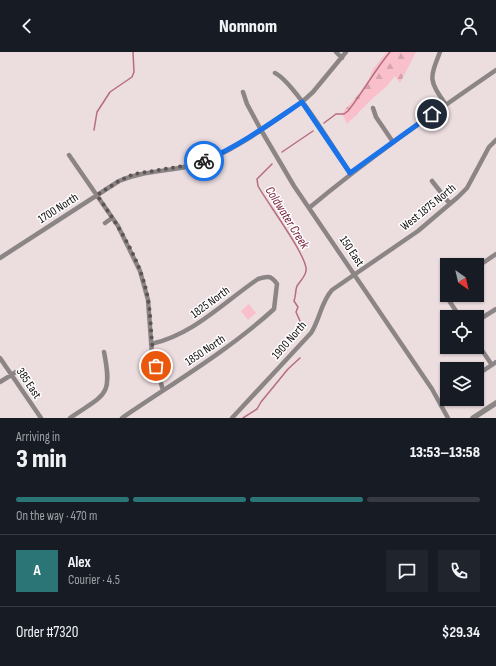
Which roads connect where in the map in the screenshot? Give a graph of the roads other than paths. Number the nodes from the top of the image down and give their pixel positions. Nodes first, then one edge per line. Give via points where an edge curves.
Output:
1 (336, 52) edge
2 (346, 52) edge
3 (440, 52) edge
4 (342, 58) junction
5 (496, 70) edge
6 (275, 73) dead end
7 (243, 92) dead end
8 (302, 102) junction
9 (446, 105) junction
10 (373, 108) dead end
11 (261, 130) junction
12 (496, 140) edge
13 (393, 142) junction
14 (69, 154) dead end
15 (350, 173) junction
16 (432, 181) dead end
17 (97, 195) junction
18 (450, 204) junction
19 (309, 208) junction
20 (112, 218) junction
21 (105, 223) dead end
22 (496, 254) edge
23 (0, 258) edge
24 (484, 262) edge
25 (354, 273) junction
26 (277, 284) joint
27 (496, 309) edge
28 (484, 317) edge
29 (151, 344) junction
30 (484, 351) edge
31 (104, 352) dead end
32 (0, 358) edge
33 (494, 363) edge
34 (484, 370) edge
35 (16, 372) dead end
36 (11, 375) junction
37 (0, 382) edge
38 (163, 390) junction
39 (496, 403) edge
40 (41, 418) edge
41 (70, 418) edge
42 (122, 418) edge
43 (232, 418) edge
44 (448, 418) edge
45 (472, 418) edge

1 - 4 street
2 - 4 street, 1700 North
3 - 9 street via 432,71 432,80
4 - 8 street, 1700 North
5 - 9 street
6 - 8 street via 282,77
7 - 11 street, 150 East
8 - 11 street, 1700 North
8 - 15 street
9 - 13 street
10 - 13 street
11 - 17 street, 1700 North via 219,155 196,164 134,174
11 - 19 street, 150 East
12 - 18 street, West 1875 North via 489,147 467,188
13 - 15 street
14 - 17 street
15 - 19 street
16 - 18 street
17 - 20 street
17 - 23 street, 1700 North
18 - 25 street, West 1875 North via 418,231
19 - 25 street, 150 East
20 - 21 street
20 - 29 street via 130,247 144,282
22 - 24 street
25 - 43 street, 1900 North via 332,290 311,333
25 - 44 street, 150 East via 432,388
26 - 29 street, 1825 North via 273,278 267,276 258,279 192,327 164,341
26 - 38 street, 1850 North via 274,310 231,345
27 - 28 street
29 - 38 street
30 - 33 street
31 - 41 street via 108,381 105,392
32 - 36 street, 385 East
33 - 34 street
35 - 36 street
36 - 37 street
36 - 40 street, 385 East
38 - 42 street, 1850 North
39 - 45 street

